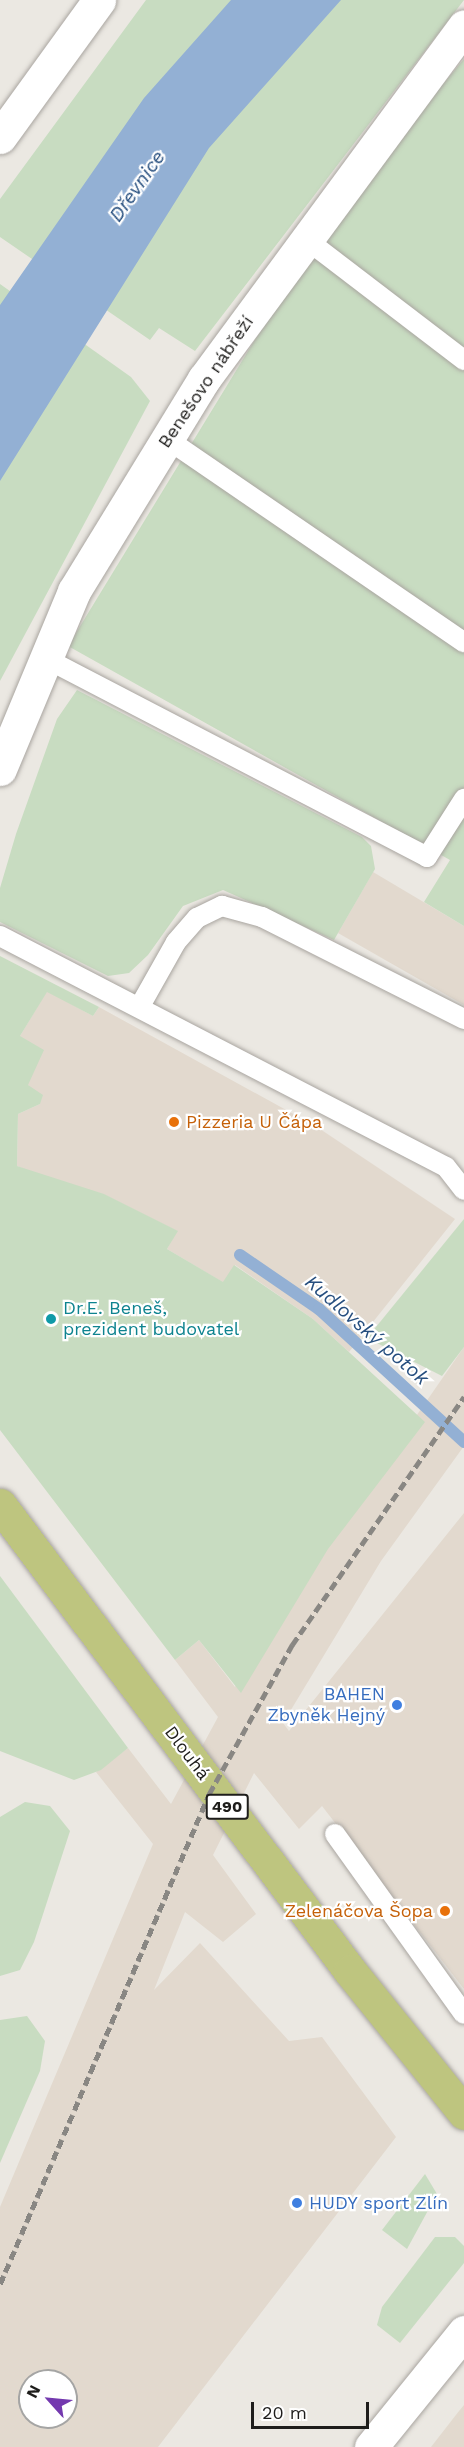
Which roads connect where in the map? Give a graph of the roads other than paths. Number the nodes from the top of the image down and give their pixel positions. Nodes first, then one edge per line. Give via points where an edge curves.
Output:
1 (99, 0) edge
2 (461, 37) edge
3 (0, 137) edge
4 (307, 240) junction
5 (464, 360) edge
6 (167, 439) junction
7 (464, 642) edge
8 (43, 657) junction
9 (0, 769) edge
10 (464, 799) edge
11 (0, 936) edge
12 (140, 1006) junction
13 (464, 1019) edge
14 (455, 1166) edge
15 (464, 1190) edge
16 (0, 1505) edge
17 (335, 1834) dead end
18 (464, 2014) edge
19 (464, 2113) edge
20 (464, 2332) edge
21 (371, 2447) edge

1 - 3 street
2 - 4 street, Benešovo nábřeží
4 - 5 lane
4 - 6 street, Benešovo nábřeží via 204,379
6 - 7 lane
6 - 8 street, Benešovo nábřeží via 74,591
8 - 9 street, Benešovo nábřeží
8 - 10 lane via 427,856
11 - 12 lane
12 - 13 lane via 176,942 197,918 222,906 262,917
12 - 14 lane
14 - 15 lane
16 - 19 main road, Dlouhá / 490 via 350,1971
17 - 18 lane
20 - 21 street

